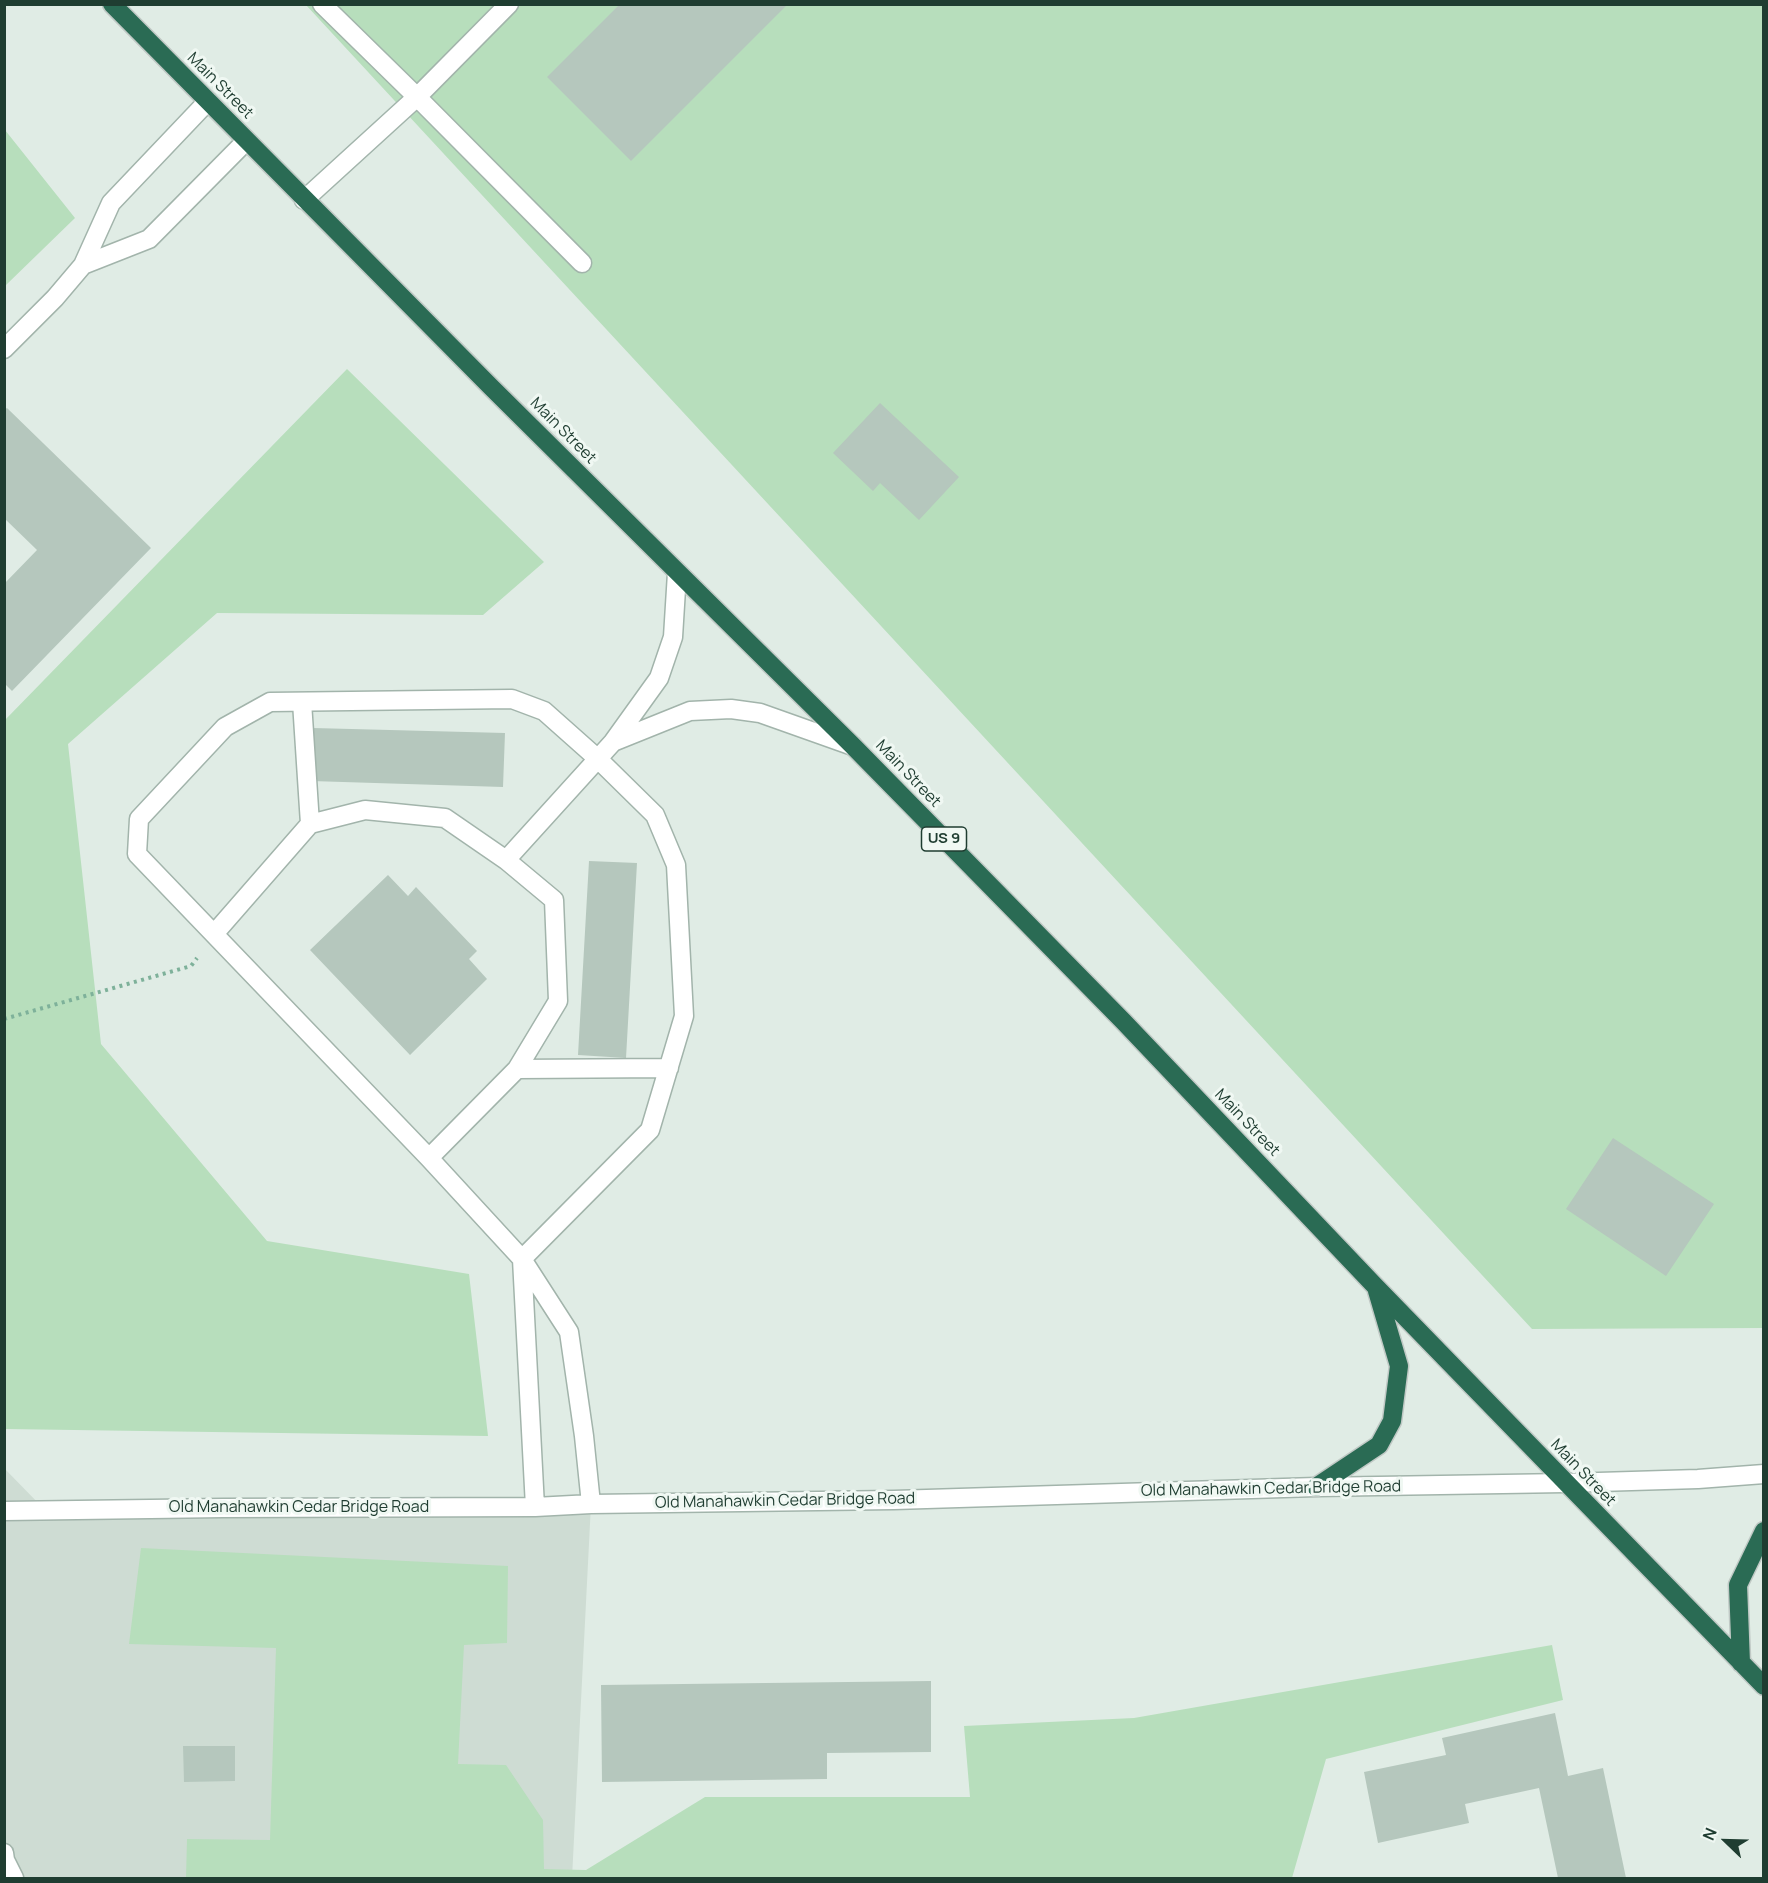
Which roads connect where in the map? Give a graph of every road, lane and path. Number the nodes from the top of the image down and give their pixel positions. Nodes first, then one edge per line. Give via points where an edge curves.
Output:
1 (112, 4) edge
2 (322, 4) edge
3 (509, 4) edge
4 (417, 97) junction
5 (208, 101) junction
6 (246, 141) junction
7 (304, 200) junction
8 (582, 263) dead end
9 (83, 265) junction
10 (4, 349) edge
11 (677, 573) junction
12 (302, 702) junction
13 (614, 742) junction
14 (853, 746) junction
15 (598, 759) junction
16 (310, 824) junction
17 (506, 860) junction
18 (214, 934) junction
19 (4, 1019) edge
20 (669, 1068) junction
21 (517, 1069) junction
22 (429, 1158) junction
23 (522, 1259) junction
24 (1375, 1286) junction
25 (1764, 1474) edge
26 (1565, 1483) junction
27 (1316, 1487) junction
28 (591, 1504) junction
29 (536, 1507) junction
30 (4, 1511) edge
31 (1764, 1531) edge
32 (1741, 1663) junction
33 (1764, 1686) edge
34 (4, 1853) edge
35 (14, 1878) edge

1 - 5 highway, Main Street / US 9
2 - 4 street
3 - 4 street
4 - 7 street
4 - 8 street
5 - 6 highway, Main Street / US 9
5 - 9 street via 111,203
6 - 7 highway, Main Street / US 9
6 - 9 street via 149,238
7 - 11 highway, Main Street / US 9
9 - 10 street
11 - 13 street via 673,637 659,678
11 - 14 highway, Main Street / US 9
12 - 15 street via 512,699 544,711
12 - 16 street
12 - 18 street via 270,702 225,727 139,819 137,854
13 - 14 street via 690,711 731,709 760,713
13 - 15 street
14 - 24 highway, Main Street / US 9
15 - 17 street
15 - 20 street via 656,815 676,865 684,1016
16 - 17 street via 365,810 445,818
16 - 18 street
17 - 21 street via 555,900 558,1000
18 - 19 path via 191,966
18 - 22 street
20 - 21 street
20 - 23 street via 650,1130
21 - 22 street
22 - 23 street
23 - 28 street via 569,1332
23 - 29 street
24 - 26 highway, Main Street / US 9
24 - 27 highway via 1399,1366 1392,1421 1379,1445
25 - 26 street, Old Manahawkin Cedar Bridge Road
26 - 27 street, Old Manahawkin Cedar Bridge Road
26 - 32 highway, Main Street / US 9
27 - 28 street, Old Manahawkin Cedar Bridge Road via 894,1500
28 - 29 street, Old Manahawkin Cedar Bridge Road
29 - 30 street, Old Manahawkin Cedar Bridge Road
31 - 32 highway via 1738,1585
32 - 33 highway, Main Street / US 9
34 - 35 street

